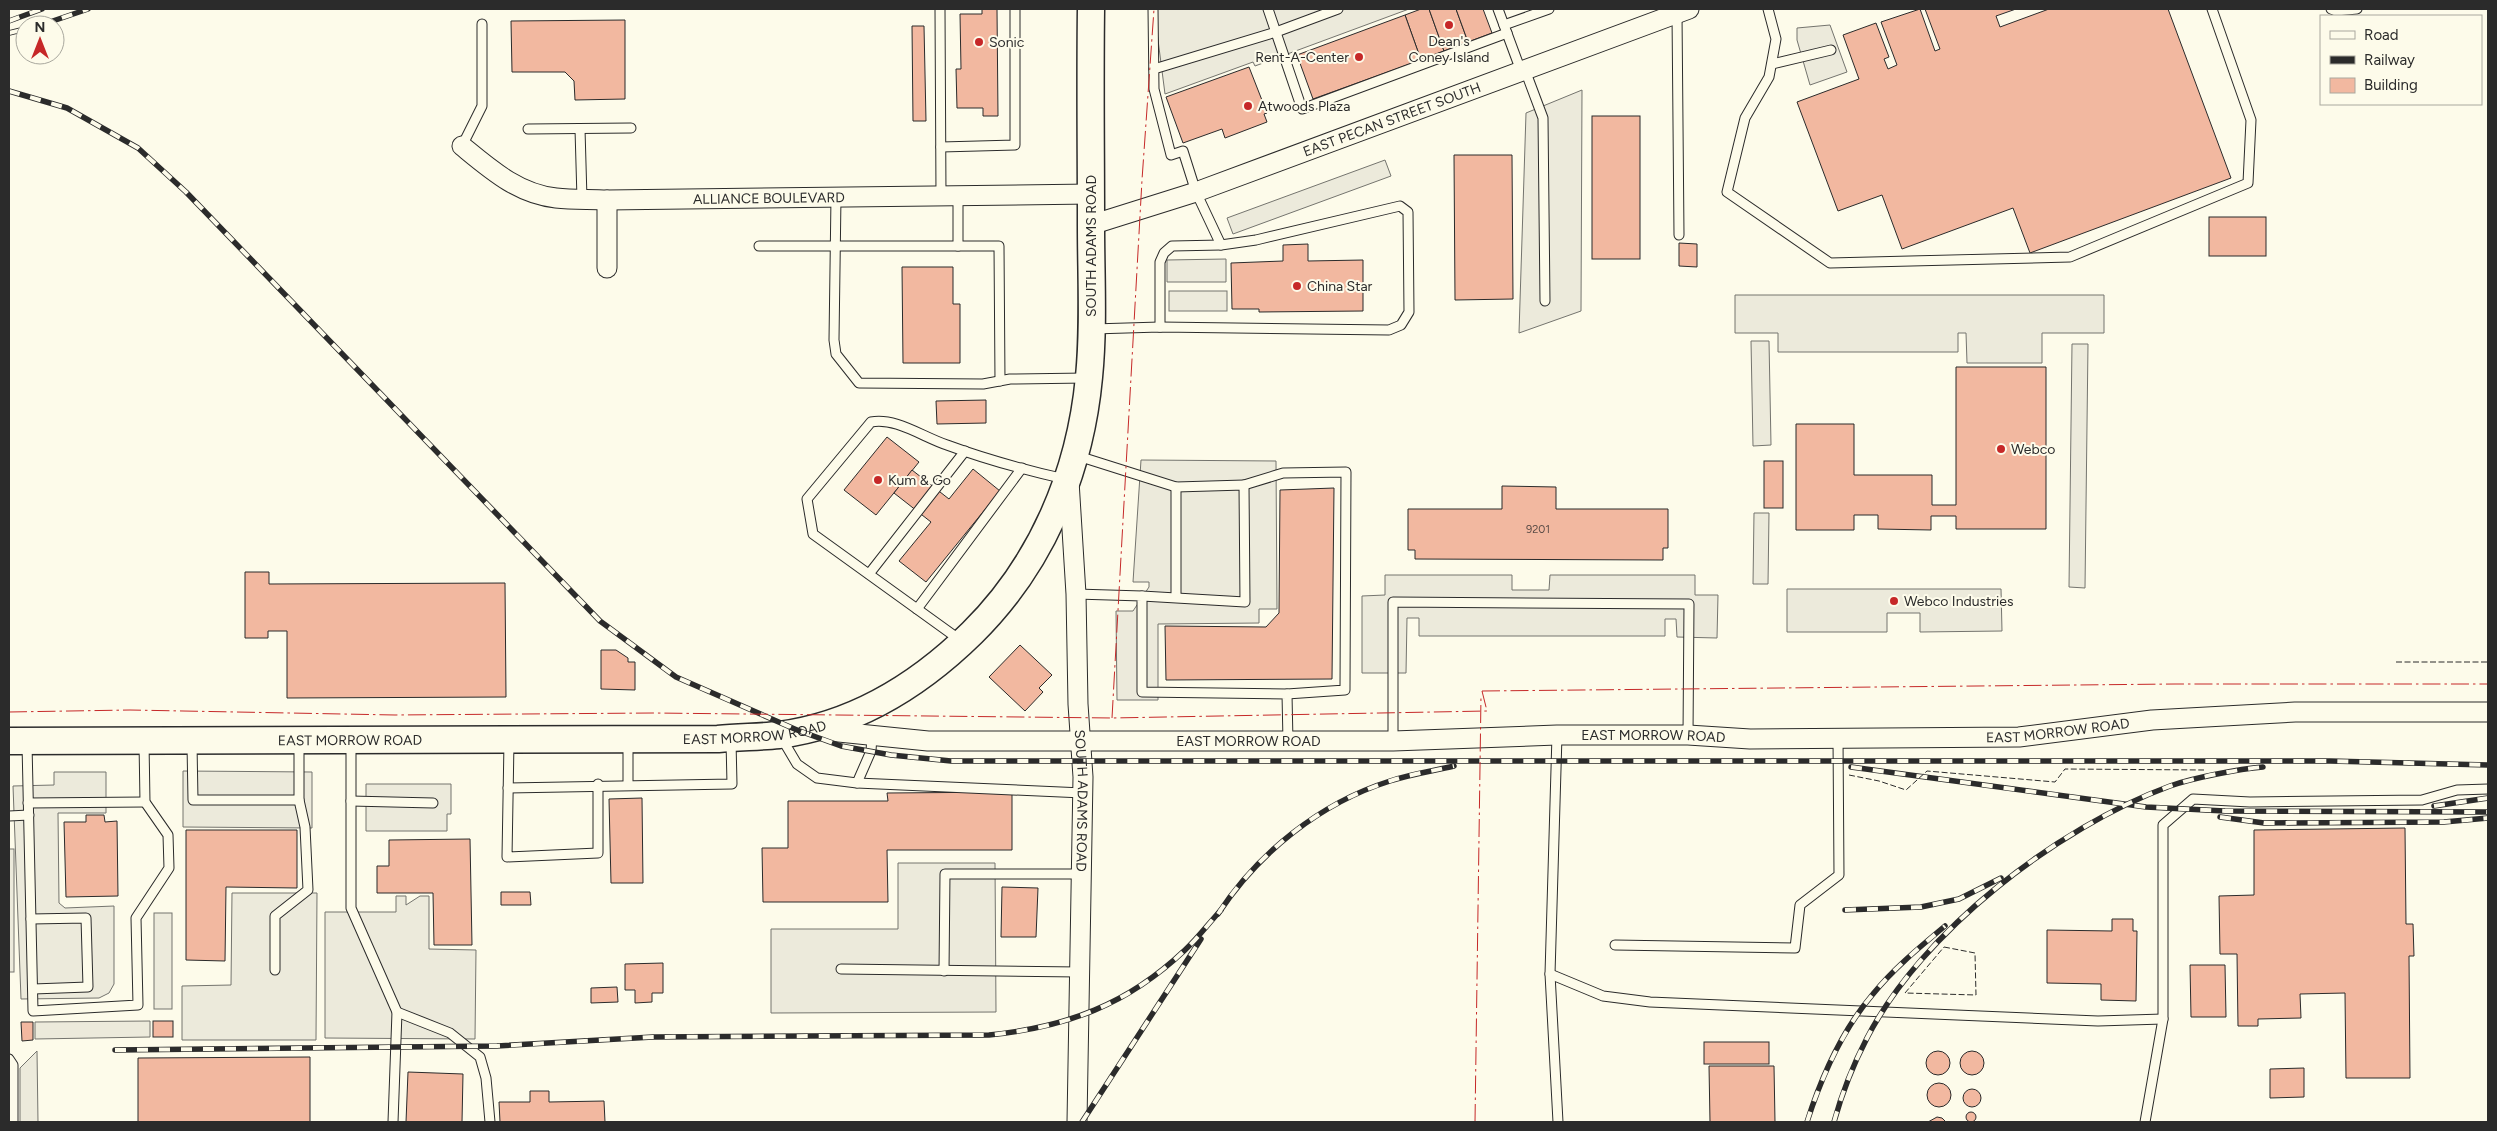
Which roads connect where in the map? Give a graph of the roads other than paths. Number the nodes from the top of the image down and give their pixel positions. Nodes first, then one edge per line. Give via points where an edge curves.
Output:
1 (940, 9) edge
2 (1015, 9) edge
3 (1094, 9) edge
4 (1153, 9) edge
5 (1268, 9) edge
6 (1338, 9) edge
7 (1498, 9) edge
8 (1549, 9) edge
9 (1768, 9) edge
10 (2212, 9) edge
11 (2331, 9) edge
12 (2357, 9) edge
13 (1683, 11) edge
14 (482, 24) dead end
15 (1505, 29) junction
16 (1276, 32) junction
17 (1831, 50) dead end
18 (1772, 64) junction
19 (1154, 69) junction
20 (1523, 70) junction
21 (631, 128) dead end
22 (528, 129) dead end
23 (580, 129) junction
24 (462, 146) joint
25 (942, 147) junction
26 (1196, 192) junction
27 (1091, 194) junction
28 (950, 195) junction
29 (836, 197) junction
30 (582, 199) junction
31 (607, 200) junction
32 (1091, 225) junction
33 (1679, 236) dead end
34 (1221, 245) junction
35 (759, 246) dead end
36 (835, 246) junction
37 (958, 246) junction
38 (607, 268) dead end
39 (1545, 301) dead end
40 (1160, 327) junction
41 (1092, 329) junction
42 (1089, 378) junction
43 (1000, 381) junction
44 (965, 451) junction
45 (1022, 468) junction
46 (1072, 468) junction
47 (1244, 485) junction
48 (1176, 487) junction
49 (869, 574) junction
50 (1076, 594) junction
51 (1142, 596) junction
52 (1176, 597) junction
53 (917, 609) junction
54 (963, 642) junction
55 (1287, 694) junction
56 (2488, 712) edge
57 (808, 729) junction
58 (780, 735) junction
59 (1557, 735) junction
60 (1688, 735) junction
61 (872, 736) junction
62 (730, 738) junction
63 (1838, 738) junction
64 (509, 739) junction
65 (628, 739) junction
66 (299, 740) junction
67 (351, 740) junction
68 (1080, 740) junction
69 (18, 741) edge
70 (144, 741) junction
71 (192, 741) junction
72 (1288, 742) junction
73 (1393, 742) junction
74 (857, 783) junction
75 (598, 784) junction
76 (628, 784) junction
77 (508, 788) junction
78 (2488, 789) edge
79 (1082, 793) junction
80 (299, 800) junction
81 (351, 801) junction
82 (145, 802) junction
83 (28, 803) junction
84 (433, 803) dead end
85 (29, 815) junction
86 (9, 816) edge
87 (1081, 874) junction
88 (31, 919) junction
89 (1615, 944) dead end
90 (841, 969) dead end
91 (275, 970) dead end
92 (944, 971) junction
93 (1079, 972) junction
94 (1550, 974) junction
95 (33, 989) junction
96 (397, 1012) junction
97 (2163, 1019) junction
98 (9, 1059) edge
99 (12, 1122) edge
100 (393, 1122) edge
101 (490, 1122) edge
102 (1077, 1122) edge
103 (1558, 1122) edge
104 (2145, 1122) edge

1 - 25 lane
2 - 25 lane via 1015,145
3 - 27 main road, SOUTH ADAMS ROAD
4 - 19 lane
5 - 16 lane
6 - 16 lane
7 - 15 lane
8 - 15 lane
9 - 18 lane via 1776,39
10 - 18 lane via 2250,120 2248,183 2070,258 1830,263 1727,192 1744,118 1769,78
11 - 12 lane
13 - 20 street, EAST PECAN STREET SOUTH
13 - 33 lane
14 - 24 lane via 482,106
15 - 16 lane via 1302,109
15 - 20 lane
16 - 19 lane
17 - 18 lane
19 - 26 lane via 1154,89 1171,155 1183,152
20 - 26 street, EAST PECAN STREET SOUTH
20 - 39 lane via 1543,118
21 - 23 lane
22 - 23 lane
23 - 30 lane
24 - 30 street, ALLIANCE BOULEVARD via 502,178 529,192 555,198
25 - 28 lane
26 - 32 street, EAST PECAN STREET SOUTH
26 - 34 lane
27 - 28 street, ALLIANCE BOULEVARD
27 - 32 main road, SOUTH ADAMS ROAD
28 - 29 street, ALLIANCE BOULEVARD
28 - 37 lane
29 - 31 street, ALLIANCE BOULEVARD
29 - 36 lane
30 - 31 street, ALLIANCE BOULEVARD
31 - 38 street
32 - 41 main road, SOUTH ADAMS ROAD
34 - 40 lane via 1172,246 1164,253 1160,262
34 - 40 lane via 1256,240 1400,206 1408,212 1409,312 1401,325 1388,330
35 - 36 lane
36 - 37 lane
36 - 43 lane via 836,354 859,384 983,384
37 - 43 lane via 999,246
40 - 41 lane
41 - 42 main road, SOUTH ADAMS ROAD
42 - 43 lane
42 - 46 main road, SOUTH ADAMS ROAD
44 - 45 lane
44 - 49 lane
44 - 49 lane via 883,420 871,422 807,500 813,534
45 - 46 lane
45 - 53 lane
46 - 48 lane
46 - 50 street, SOUTH ADAMS ROAD
46 - 54 main road, SOUTH ADAMS ROAD via 1037,550 994,611
47 - 48 lane
47 - 52 lane via 1245,602
47 - 55 lane via 1283,473 1346,472 1345,690
48 - 52 lane
49 - 53 lane
50 - 51 lane
50 - 68 street, SOUTH ADAMS ROAD
51 - 52 lane
51 - 55 lane via 1142,692
53 - 54 lane
54 - 57 main road, SOUTH ADAMS ROAD via 910,686 859,712
55 - 72 lane
56 - 63 street, EAST MORROW ROAD via 2296,712 2152,720 2019,737
57 - 58 main road, EAST MORROW ROAD
57 - 61 street, EAST MORROW ROAD
58 - 62 main road, EAST MORROW ROAD
58 - 74 lane via 797,764 817,778
59 - 60 street, EAST MORROW ROAD
59 - 73 street, EAST MORROW ROAD
59 - 94 lane
60 - 63 street, EAST MORROW ROAD via 1750,739
60 - 73 lane via 1689,604 1393,602
61 - 68 street, EAST MORROW ROAD via 928,742
61 - 74 lane via 871,751
62 - 65 main road, EAST MORROW ROAD
62 - 76 lane via 732,784
63 - 89 lane via 1839,875 1800,905 1795,948
64 - 65 main road, EAST MORROW ROAD
64 - 67 main road, EAST MORROW ROAD
64 - 77 lane
65 - 76 lane
66 - 67 main road, EAST MORROW ROAD
66 - 71 main road, EAST MORROW ROAD
66 - 80 lane
67 - 81 lane
68 - 72 street, EAST MORROW ROAD
68 - 79 street, SOUTH ADAMS ROAD
69 - 70 main road, EAST MORROW ROAD
69 - 83 lane
70 - 71 main road, EAST MORROW ROAD
70 - 82 lane
71 - 80 lane via 193,800
72 - 73 street, EAST MORROW ROAD
74 - 79 lane
75 - 76 lane
75 - 77 lane
75 - 77 lane via 598,853 507,857
78 - 97 lane via 2457,790 2422,800 2250,802 2193,799 2163,825
79 - 87 street, SOUTH ADAMS ROAD
80 - 91 lane via 305,827 308,890 275,916
81 - 84 lane
81 - 96 lane via 351,908
82 - 83 lane
82 - 95 lane via 168,835 169,868 136,918 138,1005 33,1011
83 - 85 lane
85 - 86 lane
85 - 88 lane
87 - 92 lane via 945,874
87 - 93 street, SOUTH ADAMS ROAD
88 - 95 lane
88 - 95 lane via 86,918 88,986
90 - 92 lane
92 - 93 lane
93 - 102 street, SOUTH ADAMS ROAD
94 - 97 lane via 1603,996 1650,1002 2078,1020
94 - 103 lane
96 - 100 lane
96 - 101 lane via 450,1033 480,1058 486,1078
97 - 104 lane
98 - 99 lane via 13,1065

